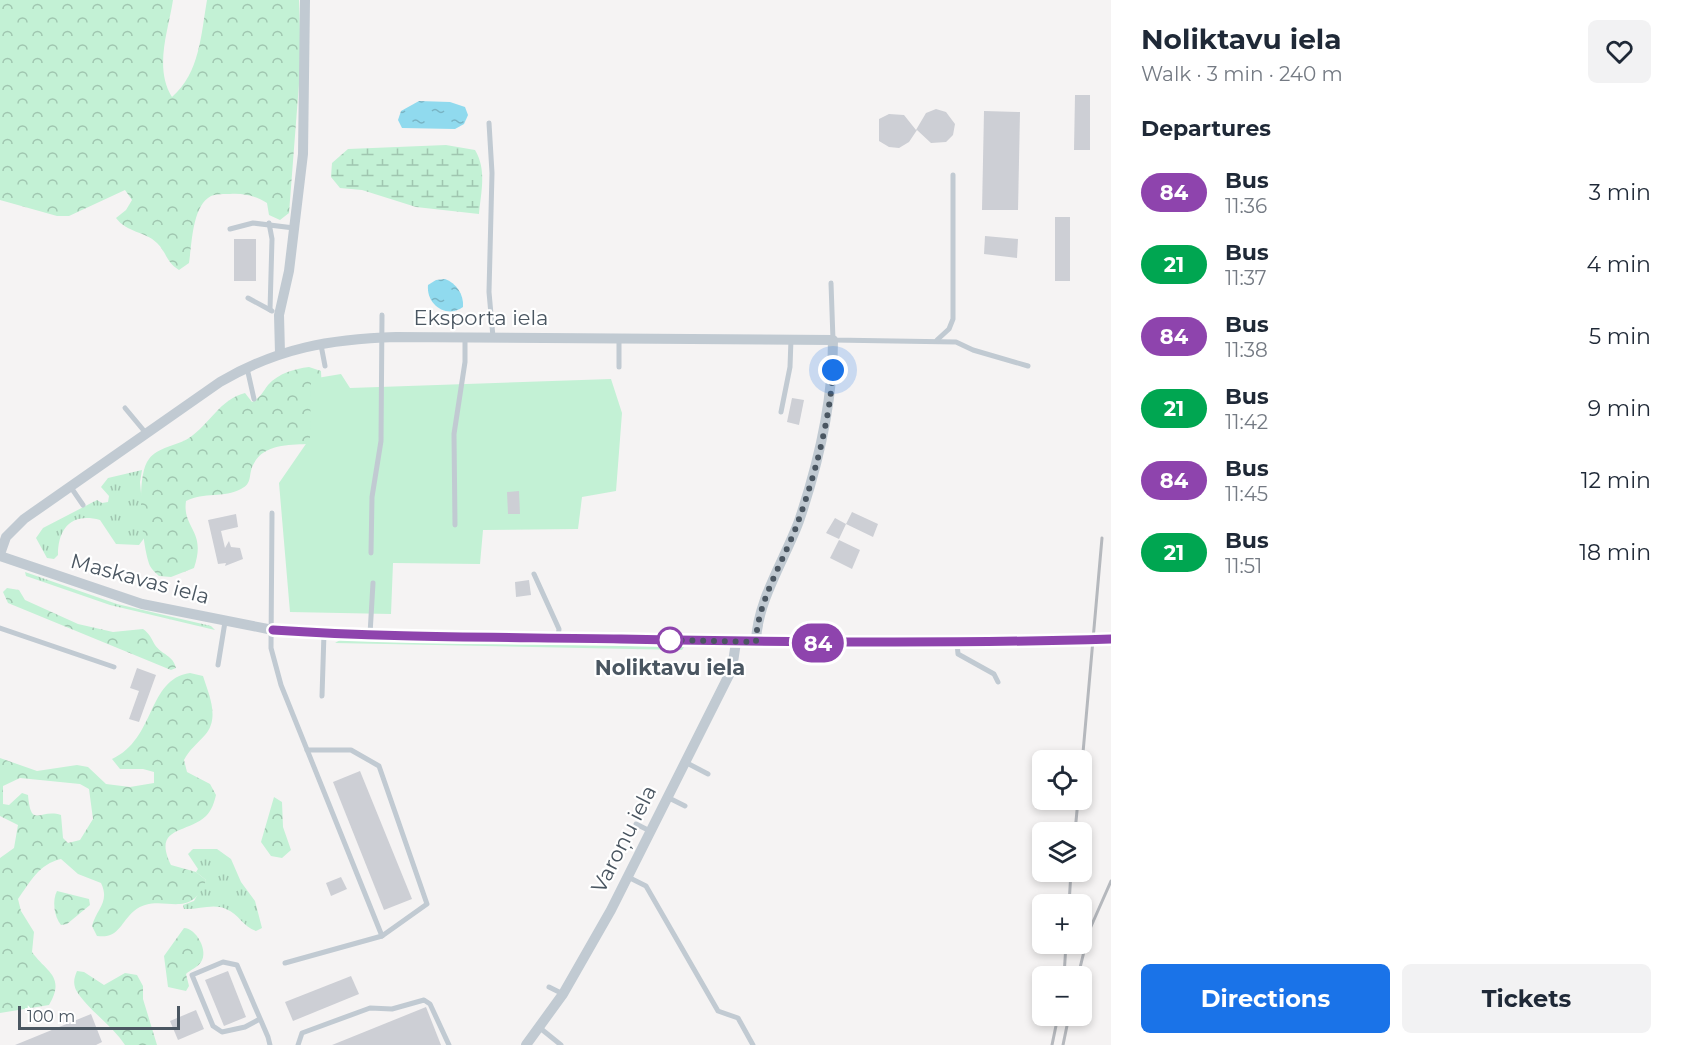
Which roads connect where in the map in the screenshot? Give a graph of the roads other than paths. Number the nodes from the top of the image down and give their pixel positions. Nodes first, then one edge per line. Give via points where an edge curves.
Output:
1 (304, 0) edge
2 (489, 123) dead end
3 (954, 175) dead end
4 (269, 223) junction
5 (294, 228) junction
6 (230, 229) dead end
7 (831, 283) dead end
8 (248, 298) dead end
9 (275, 311) junction
10 (382, 315) dead end
11 (382, 337) junction
12 (465, 337) junction
13 (493, 337) junction
14 (619, 338) junction
15 (791, 339) junction
16 (833, 340) junction
17 (937, 340) junction
18 (320, 344) junction
19 (280, 352) junction
20 (247, 366) junction
21 (325, 366) dead end
22 (1028, 366) dead end
23 (618, 367) dead end
24 (254, 399) dead end
25 (125, 408) dead end
26 (781, 412) dead end
27 (145, 432) junction
28 (70, 486) junction
29 (82, 505) dead end
30 (272, 513) dead end
31 (455, 525) dead end
32 (371, 553) dead end
33 (0, 555) edge
34 (534, 574) dead end
35 (373, 583) dead end
36 (225, 622) junction
37 (0, 628) edge
38 (273, 630) junction
39 (324, 633) junction
40 (370, 634) junction
41 (558, 638) junction
42 (1111, 639) edge
43 (736, 642) junction
44 (756, 642) junction
45 (957, 643) junction
46 (218, 665) dead end
47 (114, 667) dead end
48 (998, 682) dead end
49 (322, 696) dead end
50 (307, 750) junction
51 (685, 762) junction
52 (708, 774) dead end
53 (667, 797) junction
54 (685, 806) dead end
55 (636, 824) dead end
56 (650, 831) junction
57 (627, 877) junction
58 (382, 936) junction
59 (285, 963) dead end
60 (549, 987) dead end
61 (563, 994) junction
62 (260, 1019) junction
63 (540, 1028) junction
64 (270, 1045) edge
65 (298, 1045) edge
66 (449, 1045) edge
67 (526, 1045) edge
68 (561, 1045) edge
69 (753, 1045) edge

1 - 5 street via 303,154
2 - 13 lane via 489,292
3 - 17 lane via 952,319 949,329
4 - 5 lane
4 - 6 lane
4 - 9 lane
5 - 9 street via 289,271
7 - 16 lane
8 - 9 lane
9 - 19 street
10 - 11 lane
11 - 12 street, Eksporta iela
11 - 18 street, Eksporta iela
11 - 32 lane via 381,441 372,497
12 - 13 street, Eksporta iela
12 - 31 lane via 465,362 453,434
13 - 14 street, Eksporta iela
14 - 15 street, Eksporta iela
14 - 23 lane
15 - 16 street, Eksporta iela
15 - 26 lane
16 - 17 lane, Eksporta iela
16 - 44 street via 832,388 824,429 799,520 767,598
17 - 22 lane, Eksporta iela via 956,342
18 - 19 street, Eksporta iela
18 - 21 lane
19 - 20 street, Eksporta iela
20 - 24 lane
20 - 27 street, Eksporta iela
25 - 27 lane
27 - 28 street, Eksporta iela
28 - 29 lane
28 - 33 street, Eksporta iela via 13,528
30 - 38 lane
33 - 36 street, Maskavas iela via 113,596
34 - 41 lane via 559,628
35 - 40 lane
36 - 38 street, Maskavas iela
36 - 46 lane
37 - 47 lane
38 - 39 street
38 - 50 lane via 271,648 281,685
39 - 40 street
39 - 49 lane
40 - 41 street
41 - 43 street
42 - 45 street, bridge
43 - 44 street
43 - 51 street, Varoņu iela via 732,669
44 - 45 street
45 - 48 lane via 958,654 994,674
50 - 58 lane
50 - 58 lane via 351,750 380,766 427,904
51 - 52 lane
51 - 53 street, Varoņu iela
53 - 54 lane
53 - 56 street, Varoņu iela
55 - 56 lane
56 - 57 street, Varoņu iela
57 - 61 street, Varoņu iela
57 - 69 lane via 646,886 718,1011 738,1018
58 - 59 lane
60 - 61 lane
61 - 63 street, Varoņu iela
62 - 62 lane via 237,964 223,962 192,975 213,1026 222,1032
62 - 64 lane
63 - 67 street, Varoņu iela
63 - 68 lane
65 - 66 lane via 302,1033 369,1008 392,1010 424,1000 430,1004

